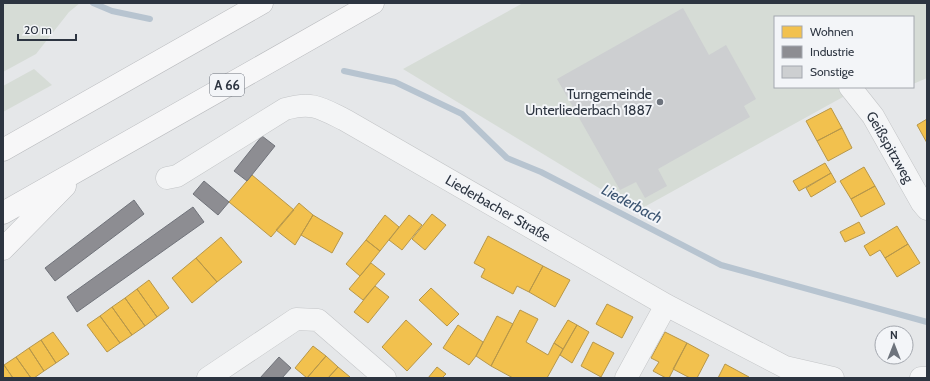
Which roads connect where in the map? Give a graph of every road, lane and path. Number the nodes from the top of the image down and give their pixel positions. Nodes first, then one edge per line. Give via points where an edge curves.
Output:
1 (262, 3) edge
2 (373, 3) edge
3 (851, 88) edge
4 (3, 150) edge
5 (82, 168) junction
6 (167, 178) dead end
7 (927, 209) edge
8 (3, 213) edge
9 (3, 249) edge
10 (666, 305) junction
11 (208, 378) edge
12 (385, 378) edge
13 (626, 378) edge
14 (833, 378) edge
15 (921, 378) edge
16 (927, 378) edge

1 - 4 highway
2 - 5 highway, A 66
3 - 7 street, Geißspitzweg via 873,116
5 - 8 highway, A 66
5 - 9 highway
6 - 10 street, Liederbacher Straße via 177,176 285,109 311,105 345,120
10 - 13 street
10 - 14 street, Liederbacher Straße via 785,367
11 - 12 street via 296,319 318,320
15 - 16 street

